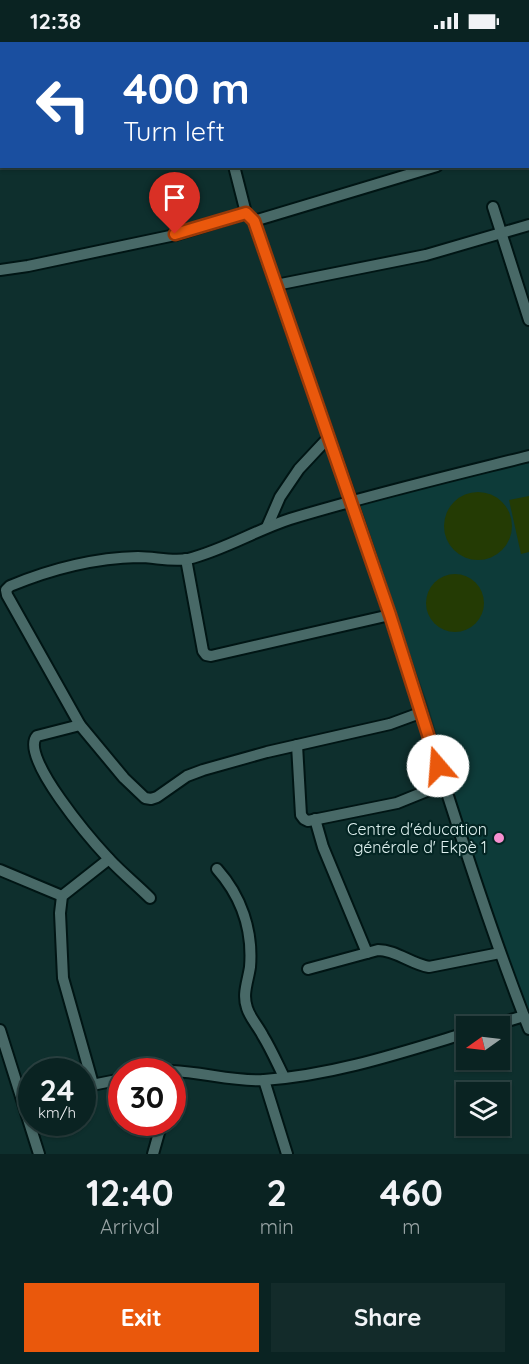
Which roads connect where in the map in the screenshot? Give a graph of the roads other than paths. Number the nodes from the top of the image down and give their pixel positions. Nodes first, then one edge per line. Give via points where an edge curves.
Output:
1 (235, 168) edge
2 (430, 168) edge
3 (493, 207) dead end
4 (250, 217) junction
5 (529, 225) edge
6 (501, 234) junction
7 (0, 270) edge
8 (276, 285) junction
9 (529, 320) edge
10 (328, 438) junction
11 (529, 456) edge
12 (350, 501) junction
13 (267, 527) junction
14 (186, 559) junction
15 (390, 615) junction
16 (420, 713) junction
17 (80, 725) junction
18 (297, 745) junction
19 (444, 784) junction
20 (315, 819) junction
21 (109, 859) junction
22 (217, 869) dead end
23 (0, 870) edge
24 (62, 896) junction
25 (150, 898) dead end
26 (500, 952) junction
27 (367, 953) junction
28 (308, 969) dead end
29 (524, 1016) junction
30 (510, 1020) edge
31 (529, 1029) edge
32 (0, 1030) edge
33 (456, 1036) edge
34 (82, 1058) edge
35 (186, 1074) edge
36 (18, 1077) edge
37 (284, 1077) junction
38 (264, 1080) junction
39 (35, 1136) edge
40 (158, 1136) edge
41 (39, 1154) edge
42 (153, 1154) edge
43 (287, 1154) edge

1 - 4 street
2 - 4 street
3 - 6 street
4 - 7 street
4 - 8 street
5 - 6 street
6 - 8 street via 426,255
6 - 9 street
8 - 10 street
10 - 12 street
10 - 13 street via 299,469 280,497
11 - 12 street
12 - 13 street
12 - 15 street
13 - 14 street
14 - 15 street via 206,655 262,646
14 - 17 street via 140,557 88,562 43,572 6,590
15 - 16 street
16 - 18 street via 390,724
16 - 19 street
17 - 18 street via 124,778 145,798 152,799 203,770
17 - 21 street via 37,736 33,744 50,785
18 - 20 street via 301,815 308,821
19 - 20 street via 397,803
19 - 26 street
20 - 27 street
21 - 24 street
21 - 25 street
22 - 37 street via 242,907 250,967 246,1006
23 - 24 street
24 - 34 street via 63,978
26 - 27 street via 429,967 388,950
26 - 29 street
27 - 28 street
29 - 30 street
29 - 31 street
32 - 36 street
33 - 37 street via 330,1071
35 - 38 street
37 - 38 street
38 - 43 street
39 - 41 street
40 - 42 street

